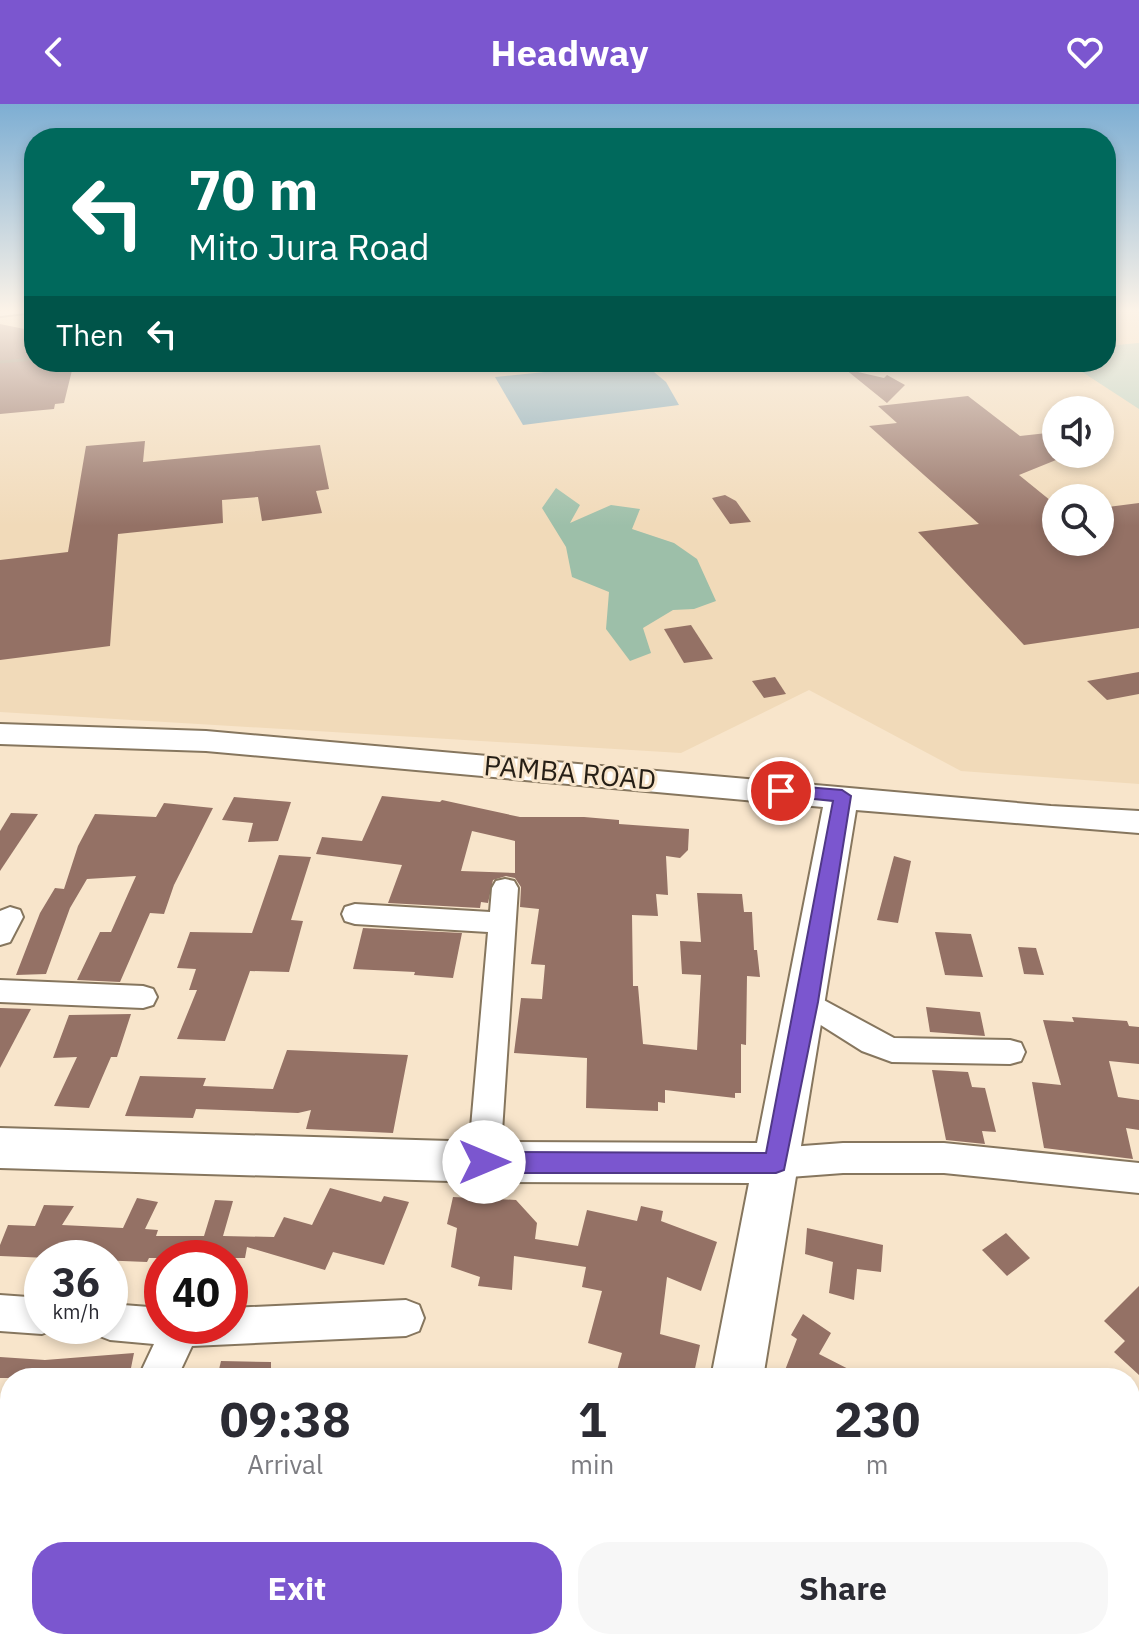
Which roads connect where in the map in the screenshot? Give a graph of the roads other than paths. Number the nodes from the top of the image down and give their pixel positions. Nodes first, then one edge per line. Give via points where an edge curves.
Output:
1 (0, 734) edge
2 (842, 796) junction
3 (1139, 822) edge
4 (505, 888) dead end
5 (355, 914) dead end
6 (502, 923) junction
7 (0, 991) edge
8 (143, 997) dead end
9 (807, 1002) junction
10 (1010, 1052) dead end
11 (0, 1148) edge
12 (484, 1162) junction
13 (776, 1163) junction
14 (1139, 1178) edge
15 (0, 1313) edge
16 (24, 1315) edge
17 (406, 1318) dead end
18 (248, 1325) edge
19 (173, 1344) edge
20 (162, 1368) edge
21 (739, 1368) edge

1 - 2 main road, PAMBA ROAD via 206,741
2 - 3 main road, PAMBA ROAD
2 - 9 main road
4 - 6 street
5 - 6 street
6 - 12 street
7 - 8 street
9 - 10 street via 892,1050
9 - 13 main road
11 - 12 main road
12 - 13 main road
13 - 14 street via 944,1158
13 - 21 main road
15 - 16 street
17 - 18 street
19 - 20 street

